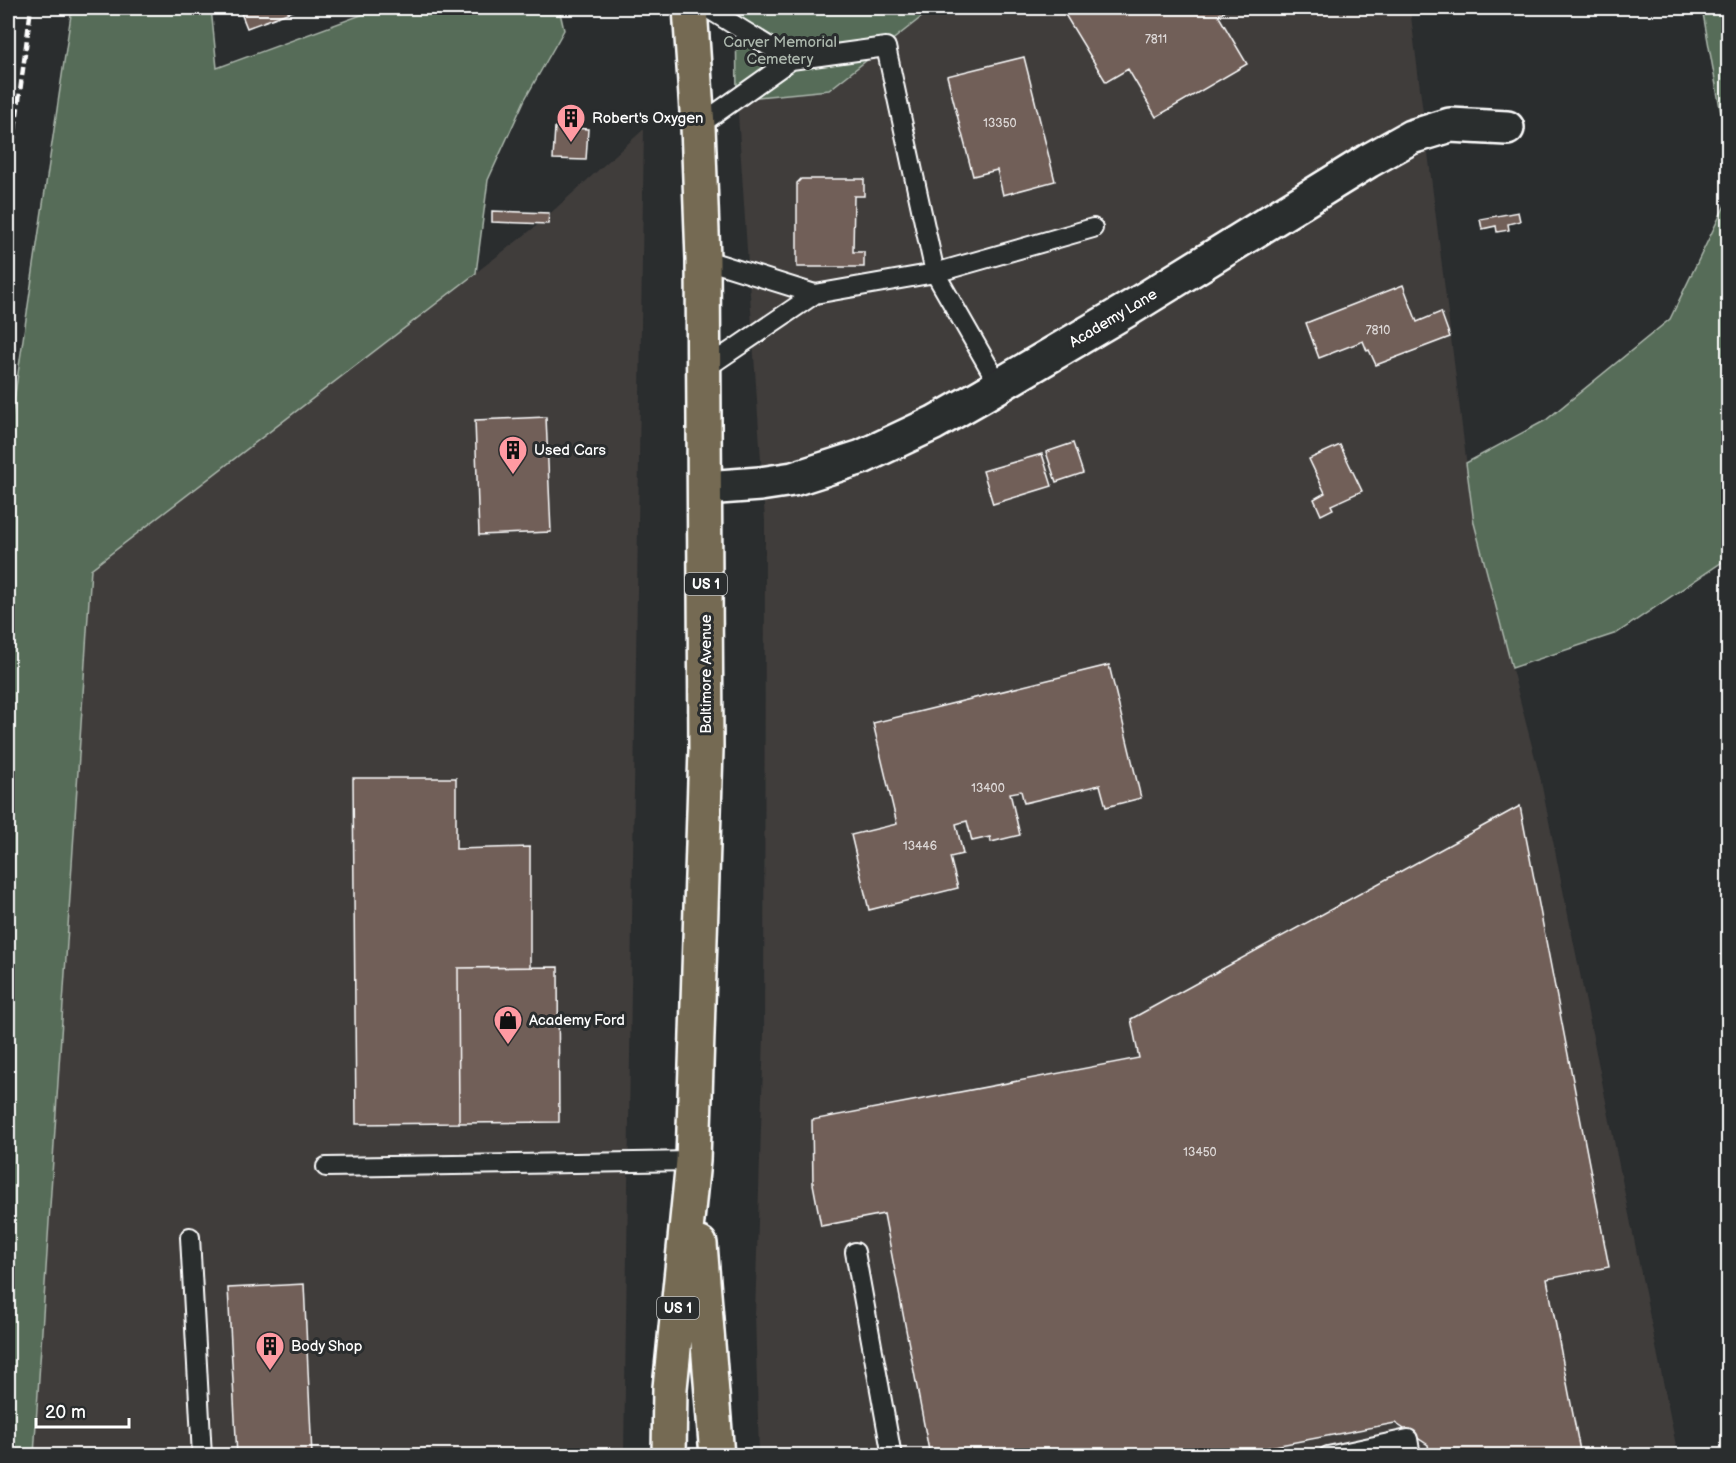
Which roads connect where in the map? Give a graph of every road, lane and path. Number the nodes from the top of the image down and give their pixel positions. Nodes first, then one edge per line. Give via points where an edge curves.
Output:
1 (690, 8) edge
2 (707, 8) edge
3 (791, 60) junction
4 (698, 126) junction
5 (1508, 128) dead end
6 (1093, 228) dead end
7 (703, 259) junction
8 (935, 273) junction
9 (815, 294) junction
10 (703, 370) junction
11 (999, 385) junction
12 (705, 488) junction
13 (693, 1161) junction
14 (326, 1167) dead end
15 (190, 1237) dead end
16 (855, 1252) dead end
17 (202, 1455) edge
18 (669, 1455) edge
19 (717, 1455) edge
20 (892, 1455) edge
21 (1328, 1455) edge
22 (1411, 1455) edge

1 - 4 main road, Baltimore Avenue / US 1
2 - 3 lane
3 - 4 lane
3 - 8 lane via 886,47
4 - 7 main road, Baltimore Avenue / US 1
5 - 11 street, Academy Lane via 1450,125 1411,137
6 - 8 lane
7 - 9 lane
7 - 10 main road, Baltimore Avenue / US 1
8 - 9 lane
8 - 11 lane
9 - 10 lane
10 - 12 main road, Baltimore Avenue / US 1
11 - 12 street, Academy Lane via 934,423 862,457 794,479
12 - 13 main road, Baltimore Avenue / US 1 via 706,749
13 - 14 lane
13 - 18 main road, Baltimore Avenue / US 1 via 670,1388
13 - 19 main road, Baltimore Avenue / US 1
15 - 17 lane
16 - 20 lane
21 - 22 lane via 1408,1439

